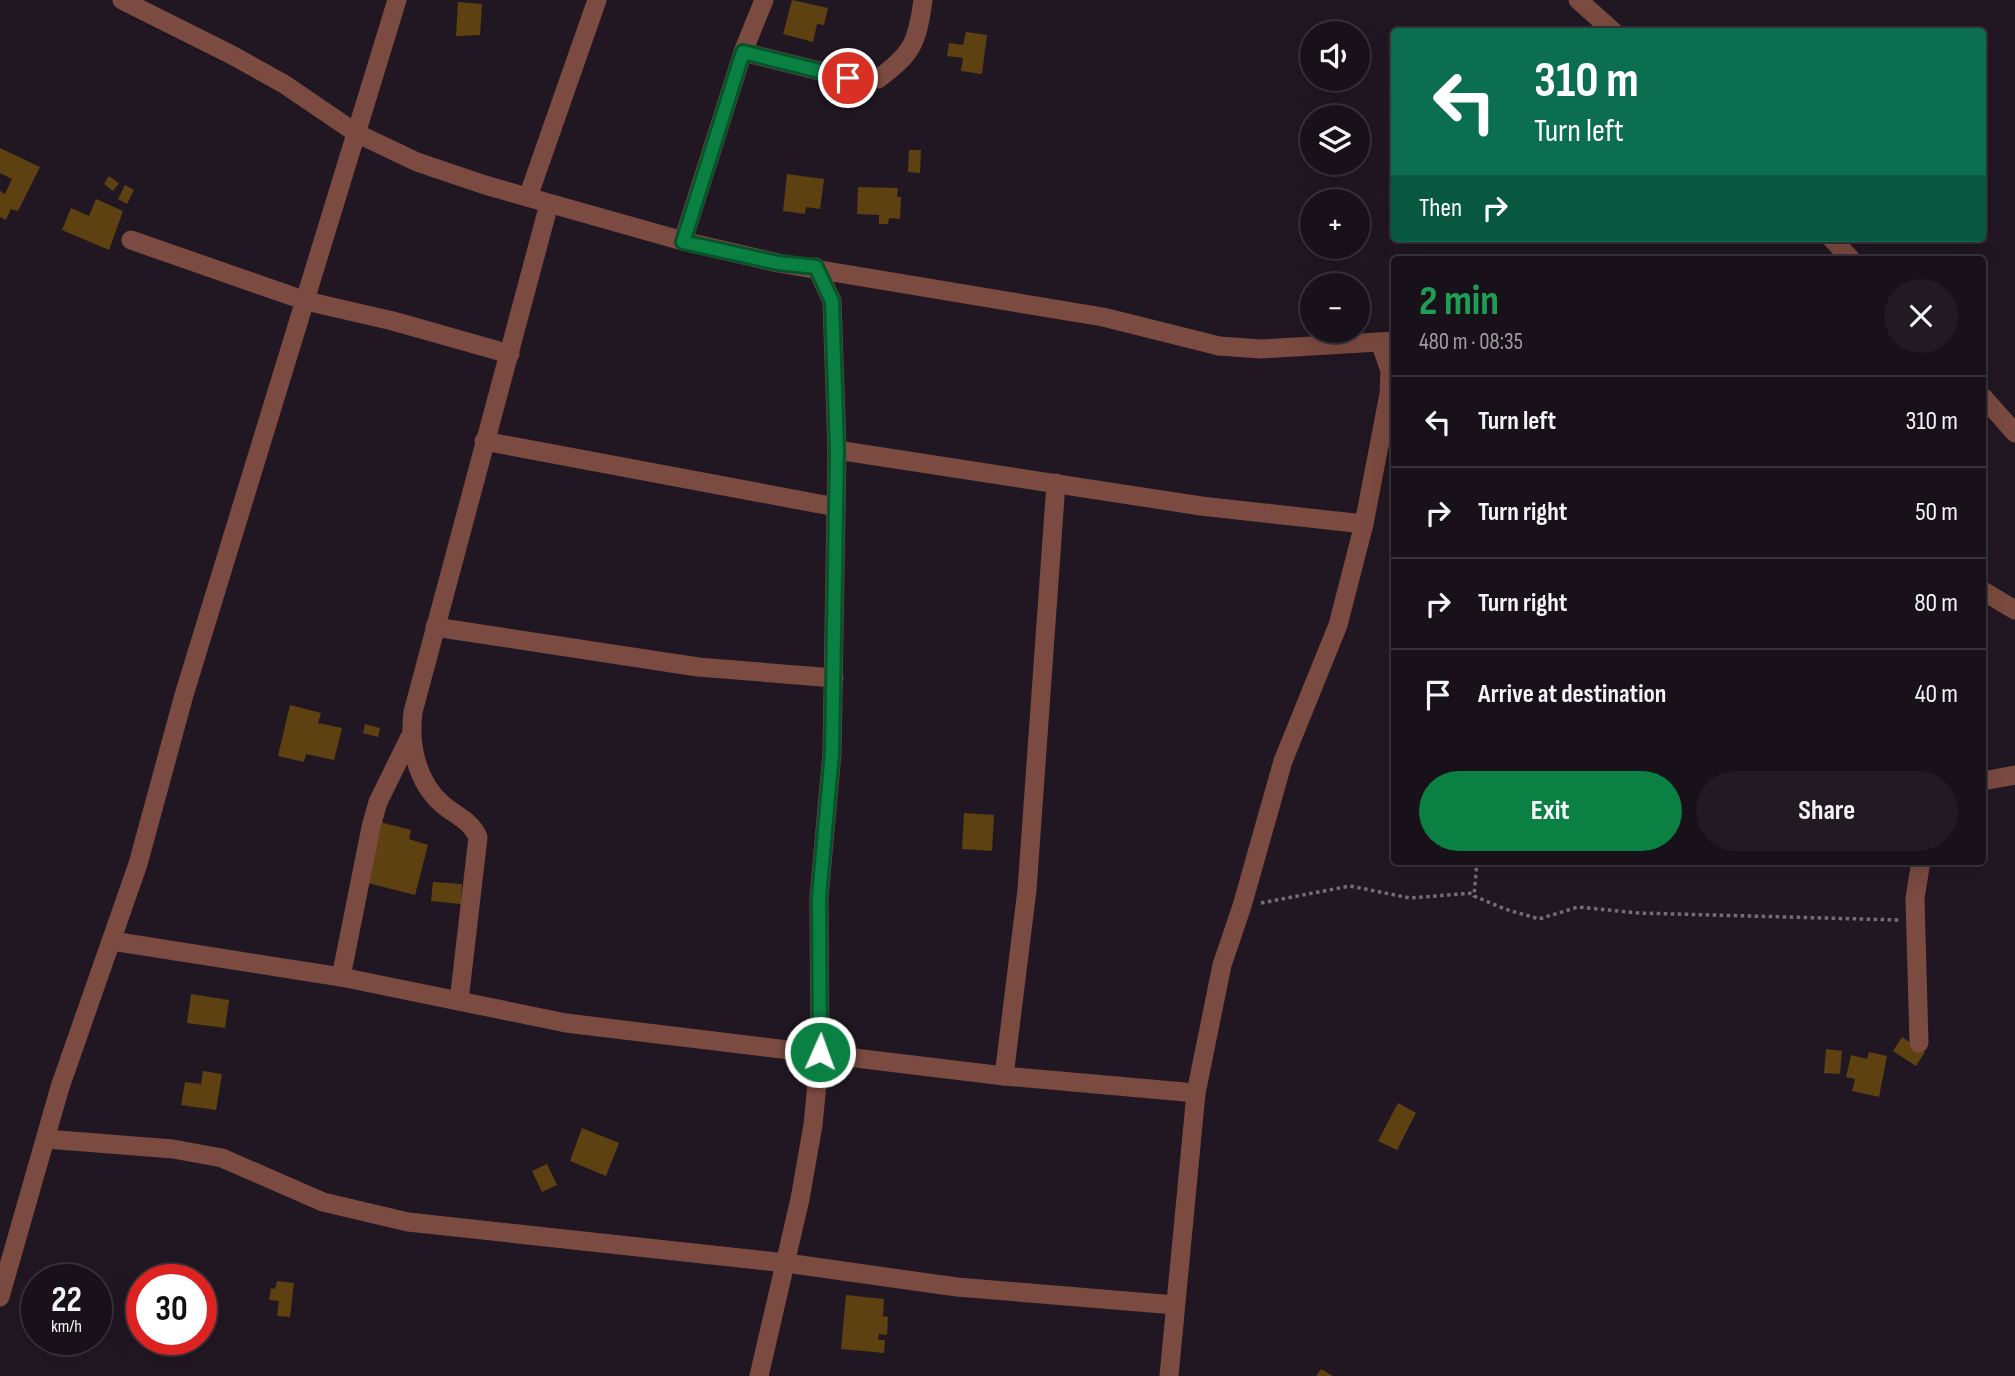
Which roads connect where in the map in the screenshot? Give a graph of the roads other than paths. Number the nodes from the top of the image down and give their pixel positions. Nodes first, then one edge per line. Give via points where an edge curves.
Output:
1 (122, 0) edge
2 (397, 0) edge
3 (597, 0) edge
4 (764, 0) edge
5 (923, 0) edge
6 (1578, 0) edge
7 (1610, 28) edge
8 (743, 52) junction
9 (356, 133) junction
10 (528, 197) junction
11 (549, 204) junction
12 (131, 240) dead end
13 (683, 242) junction
14 (1835, 242) edge
15 (1848, 256) edge
16 (816, 267) junction
17 (306, 301) junction
18 (1388, 342) edge
19 (510, 354) junction
20 (1986, 400) edge
21 (2015, 433) edge
22 (484, 441) junction
23 (837, 450) junction
24 (1056, 483) junction
25 (836, 507) junction
26 (1364, 524) junction
27 (1986, 593) edge
28 (2015, 610) edge
29 (435, 627) junction
30 (834, 678) junction
31 (410, 737) junction
32 (2015, 775) edge
33 (1986, 780) edge
34 (1920, 865) edge
35 (112, 941) junction
36 (341, 978) junction
37 (459, 1001) junction
38 (1920, 1043) dead end
39 (820, 1052) junction
40 (1004, 1076) junction
41 (1196, 1093) junction
42 (46, 1139) junction
43 (786, 1263) junction
44 (0, 1297) edge
45 (1175, 1305) junction
46 (759, 1376) edge
47 (1169, 1376) edge

1 - 9 street via 265,74
2 - 9 street
3 - 10 street
4 - 8 street
5 - 8 street via 911,51 878,79 848,78
6 - 7 street
8 - 13 street
9 - 10 street via 417,162
9 - 17 street
10 - 11 street
11 - 13 street
11 - 19 street
12 - 17 street
13 - 16 street
14 - 15 street
16 - 18 street via 1103,317 1219,346 1261,349
16 - 23 street via 832,301
17 - 19 street
17 - 35 street
18 - 26 street via 1389,394
19 - 22 street
20 - 21 street
22 - 25 street
22 - 29 street
23 - 24 street
23 - 25 street
24 - 26 street via 1201,506
24 - 40 street via 1027,890
25 - 30 street
26 - 41 street via 1338,625 1283,761 1222,965
27 - 28 street
29 - 30 street via 698,667
29 - 31 street
30 - 39 street via 820,875
31 - 36 street via 370,827
31 - 37 street via 430,792 472,824 478,837
32 - 33 street
34 - 38 street via 1915,898
35 - 36 street
35 - 42 street via 72,1049
36 - 37 street
37 - 39 street via 566,1023
39 - 40 street
39 - 43 street via 813,1125
40 - 41 street
41 - 45 street
42 - 43 street via 173,1149 222,1158 323,1202 408,1222
42 - 44 street
43 - 45 street via 957,1287
43 - 46 street
45 - 47 street

